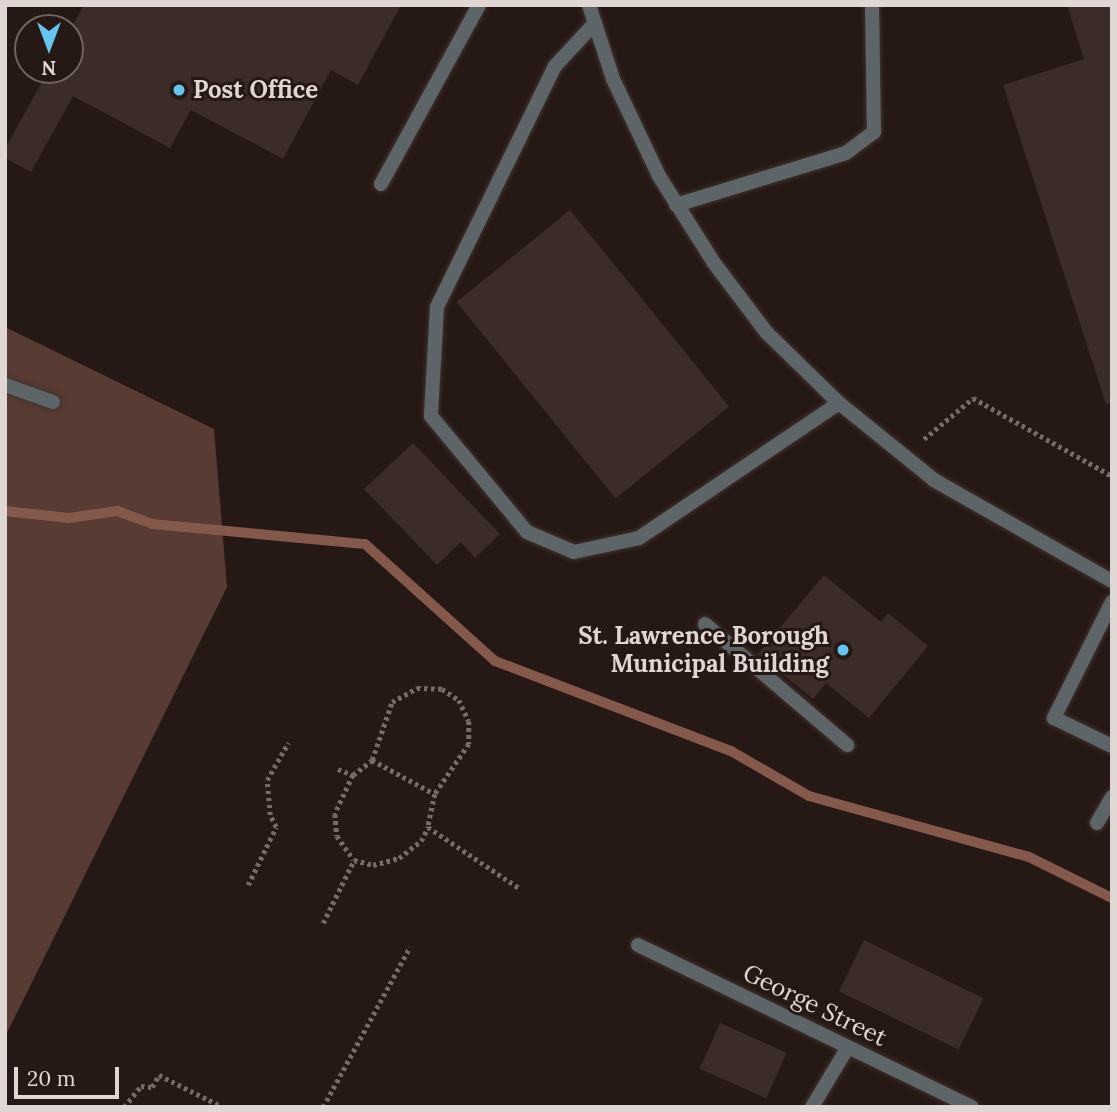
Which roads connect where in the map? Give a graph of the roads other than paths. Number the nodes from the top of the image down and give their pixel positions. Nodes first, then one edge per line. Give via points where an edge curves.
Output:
1 (479, 5) edge
2 (589, 5) edge
3 (872, 5) edge
4 (595, 23) junction
5 (381, 184) dead end
6 (676, 205) junction
7 (5, 385) edge
8 (53, 402) dead end
9 (839, 403) junction
10 (1112, 581) edge
11 (1112, 602) edge
12 (705, 624) dead end
13 (847, 745) dead end
14 (1112, 746) edge
15 (1112, 797) edge
16 (1097, 823) dead end
17 (638, 945) dead end
18 (848, 1046) junction
19 (812, 1107) edge
20 (972, 1107) edge

1 - 5 street
2 - 4 street
3 - 6 street via 874,132 846,153
4 - 6 street via 629,118
4 - 9 street via 555,66 437,307 431,416 527,532 574,552 639,538
6 - 9 street via 767,333
7 - 8 street
9 - 10 street via 904,456 1007,525
11 - 14 street via 1054,718
12 - 13 street
15 - 16 street
17 - 18 street, George Street
18 - 19 street
18 - 20 street, George Street

